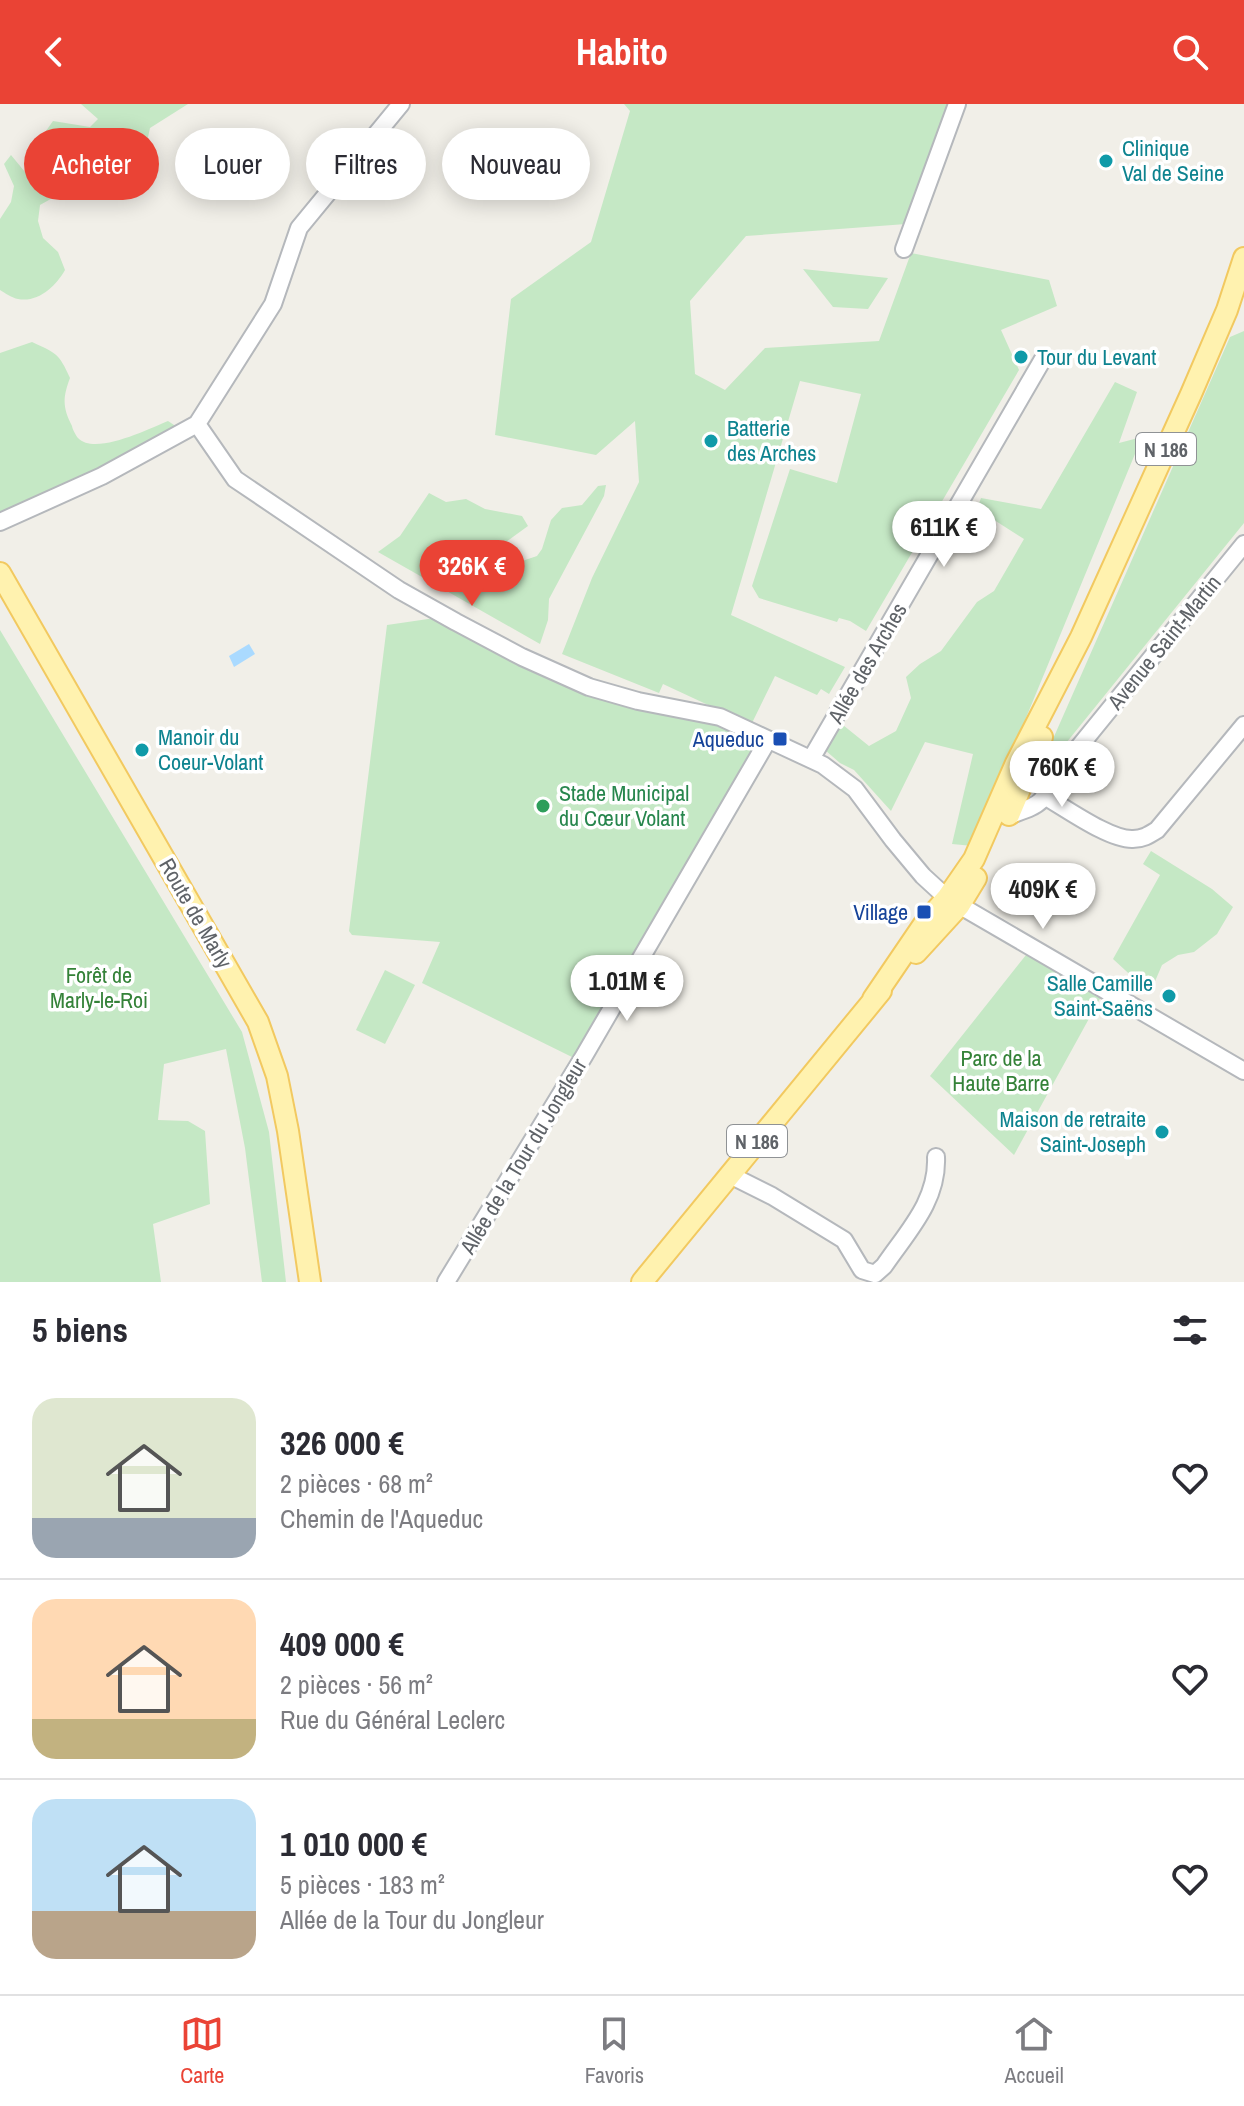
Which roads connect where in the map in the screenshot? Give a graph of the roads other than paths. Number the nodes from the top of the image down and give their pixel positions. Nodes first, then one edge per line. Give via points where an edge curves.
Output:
1 (401, 104) edge
2 (957, 104) edge
3 (904, 249) dead end
4 (1244, 258) edge
5 (1043, 359) dead end
6 (197, 424) junction
7 (0, 522) edge
8 (1244, 544) edge
9 (0, 573) edge
10 (1244, 725) edge
11 (768, 740) junction
12 (811, 759) junction
13 (1033, 766) junction
14 (1046, 797) junction
15 (1008, 816) junction
16 (953, 902) junction
17 (1244, 1071) edge
18 (936, 1157) dead end
19 (730, 1175) junction
20 (310, 1282) edge
21 (446, 1282) edge
22 (642, 1282) edge

1 - 6 street via 299,228 273,304
2 - 3 street
4 - 13 main road, N 186 via 1191,394 1081,637
5 - 12 street, Allée des Arches
6 - 7 street via 102,476
6 - 11 street via 235,479 399,590 456,622 589,687 720,717
8 - 13 street, Avenue Saint-Martin via 1065,764
9 - 20 main road, Route de Marly via 258,1022 283,1104
10 - 14 street via 1157,830 1143,838 1112,835
11 - 12 street
11 - 21 street, Allée de la Tour du Jongleur
12 - 16 street via 855,789 923,876
13 - 14 street
13 - 15 main road, N 186
13 - 16 main road, N 186
14 - 15 street
15 - 16 main road, N 186 via 981,870
16 - 17 street
16 - 19 main road, N 186
18 - 19 street via 928,1203 875,1274 862,1270 844,1240
19 - 22 main road, N 186

